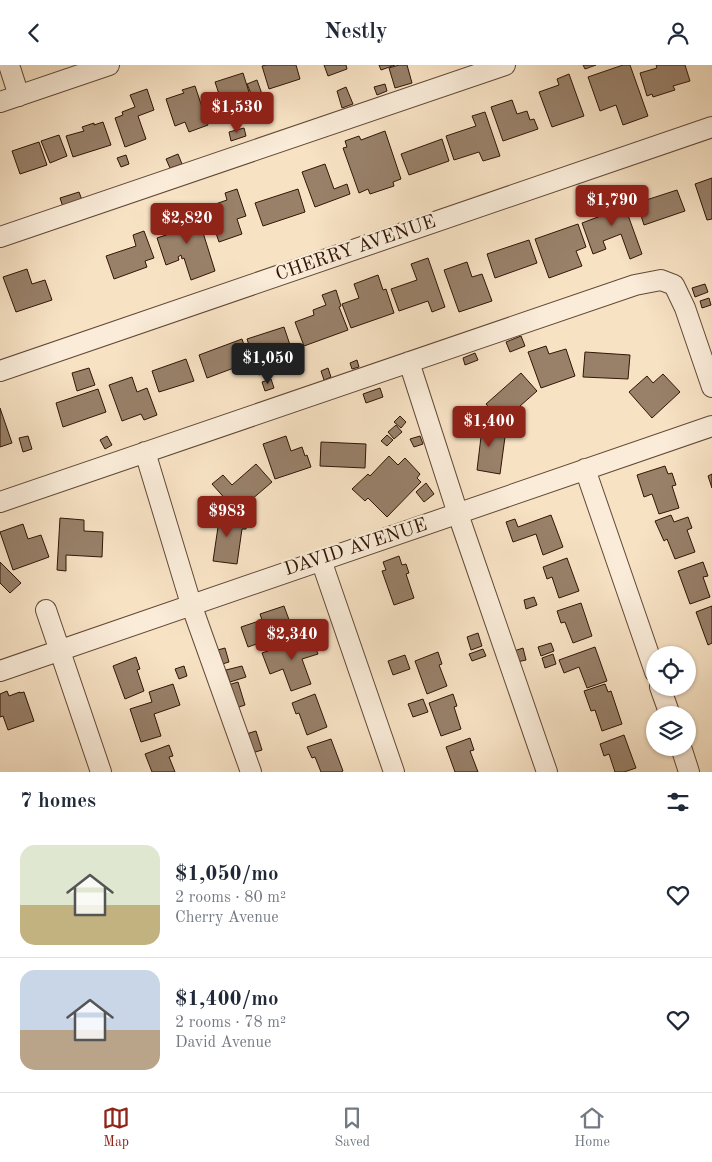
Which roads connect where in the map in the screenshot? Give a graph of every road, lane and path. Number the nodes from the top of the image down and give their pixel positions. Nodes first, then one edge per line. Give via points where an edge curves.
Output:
1 (9, 65) edge
2 (109, 65) edge
3 (505, 65) edge
4 (19, 96) junction
5 (0, 102) edge
6 (712, 127) edge
7 (0, 237) edge
8 (408, 362) junction
9 (0, 371) edge
10 (712, 387) edge
11 (712, 426) edge
12 (145, 452) junction
13 (585, 469) junction
14 (0, 502) edge
15 (458, 514) junction
16 (321, 560) junction
17 (191, 604) junction
18 (46, 610) dead end
19 (646, 646) edge
20 (60, 650) junction
21 (0, 671) edge
22 (684, 756) edge
23 (101, 772) edge
24 (251, 772) edge
25 (394, 772) edge
26 (547, 772) edge
27 (689, 772) edge

1 - 4 street
2 - 4 street
3 - 7 street
4 - 5 street
6 - 9 street, CHERRY AVENUE
8 - 10 street via 635,285 661,280 674,285 685,308
8 - 12 street
8 - 15 street
11 - 13 street, DAVID AVENUE
12 - 14 street
12 - 17 street
13 - 15 street, DAVID AVENUE
13 - 19 street
15 - 16 street, DAVID AVENUE
15 - 26 street
16 - 17 street, DAVID AVENUE
16 - 25 street
17 - 20 street, DAVID AVENUE
17 - 24 street
18 - 20 street
20 - 21 street, DAVID AVENUE
20 - 23 street
22 - 27 street

